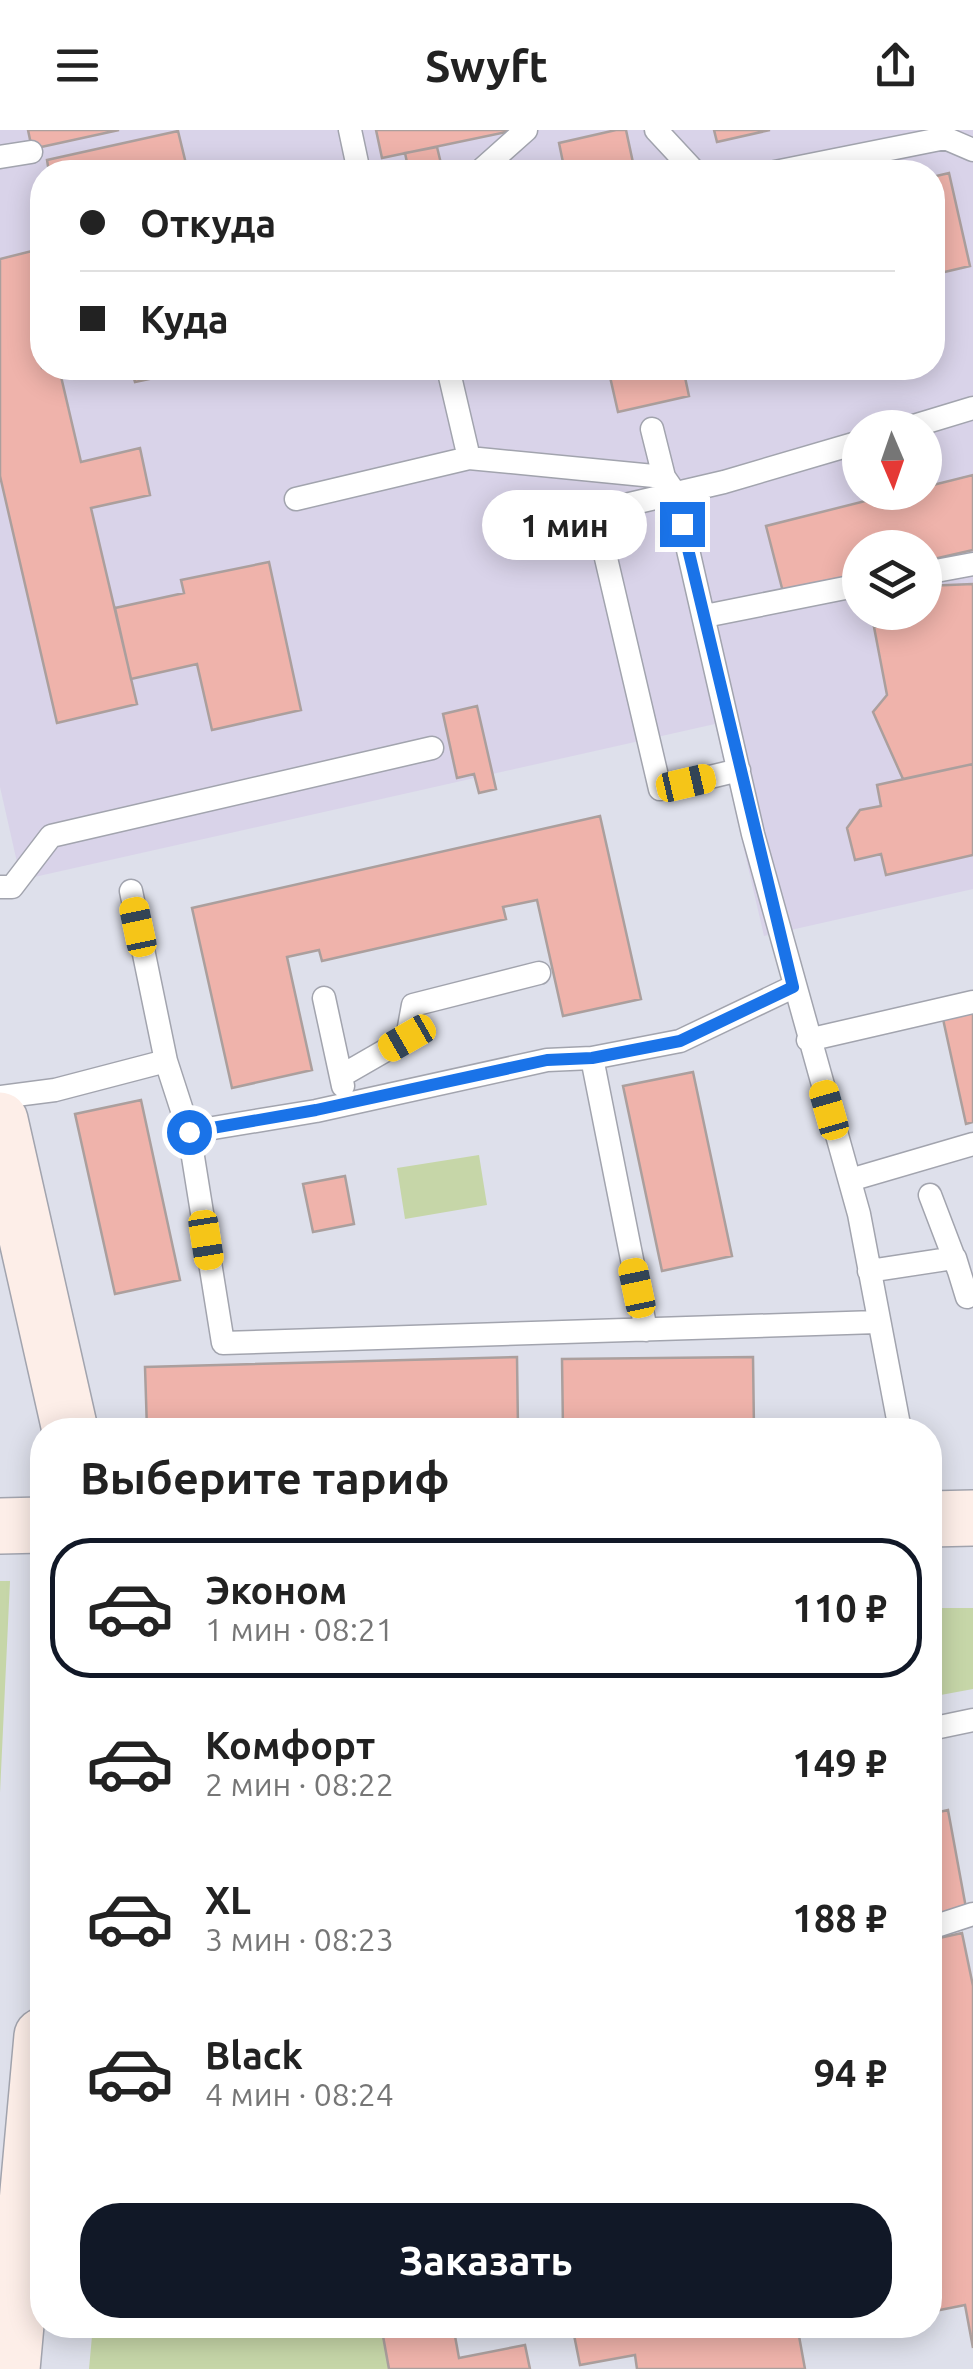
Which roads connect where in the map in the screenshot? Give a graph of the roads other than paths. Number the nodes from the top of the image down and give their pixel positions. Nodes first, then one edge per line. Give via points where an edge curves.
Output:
1 (350, 130) edge
2 (526, 130) edge
3 (656, 130) edge
4 (973, 150) edge
5 (31, 152) dead end
6 (0, 158) edge
7 (356, 160) edge
8 (492, 160) edge
9 (684, 160) edge
10 (835, 160) edge
11 (451, 380) edge
12 (973, 408) edge
13 (942, 417) edge
14 (652, 429) dead end
15 (842, 446) edge
16 (470, 458) junction
17 (669, 485) junction
18 (296, 499) dead end
19 (973, 564) edge
20 (942, 570) edge
21 (842, 589) edge
22 (705, 616) junction
23 (432, 748) dead end
24 (740, 770) junction
25 (0, 887) edge
26 (131, 891) dead end
27 (539, 973) dead end
28 (793, 987) junction
29 (324, 998) dead end
30 (973, 1002) edge
31 (808, 1040) junction
32 (592, 1058) junction
33 (166, 1061) junction
34 (341, 1076) junction
35 (0, 1098) edge
36 (347, 1104) junction
37 (0, 1120) edge
38 (189, 1132) junction
39 (973, 1144) edge
40 (850, 1180) junction
41 (930, 1195) dead end
42 (964, 1263) edge
43 (869, 1272) junction
44 (967, 1296) dead end
45 (878, 1322) junction
46 (646, 1330) junction
47 (67, 1418) edge
48 (898, 1418) edge
49 (973, 1518) edge
50 (942, 1519) edge
51 (0, 1526) edge
52 (30, 1526) edge
53 (973, 1720) edge
54 (942, 1726) edge
55 (973, 1914) edge
56 (942, 1924) edge
57 (30, 2190) edge
58 (12, 2369) edge

1 - 7 lane
2 - 8 lane
3 - 9 lane
4 - 10 lane via 944,138
5 - 6 lane
11 - 16 lane
12 - 13 lane
14 - 17 lane
15 - 17 lane
16 - 17 lane
16 - 18 lane
17 - 22 lane
17 - 24 lane via 602,522 660,789
19 - 20 lane
21 - 22 lane
22 - 24 lane
23 - 25 lane via 51,836 12,887
24 - 28 lane
26 - 33 lane
27 - 34 lane via 414,1005 407,1038
28 - 31 lane
28 - 32 lane via 680,1041
29 - 34 lane
30 - 31 lane
31 - 40 lane
32 - 36 lane via 547,1060
32 - 46 lane
33 - 35 lane
33 - 38 lane
34 - 36 lane
36 - 38 lane
37 - 47 street
38 - 46 lane via 223,1343
39 - 40 lane
40 - 43 lane
41 - 42 lane
42 - 43 lane
42 - 44 lane
43 - 45 lane
45 - 46 lane
45 - 48 lane
49 - 50 street
51 - 52 street
53 - 54 lane
55 - 56 lane
57 - 58 street

